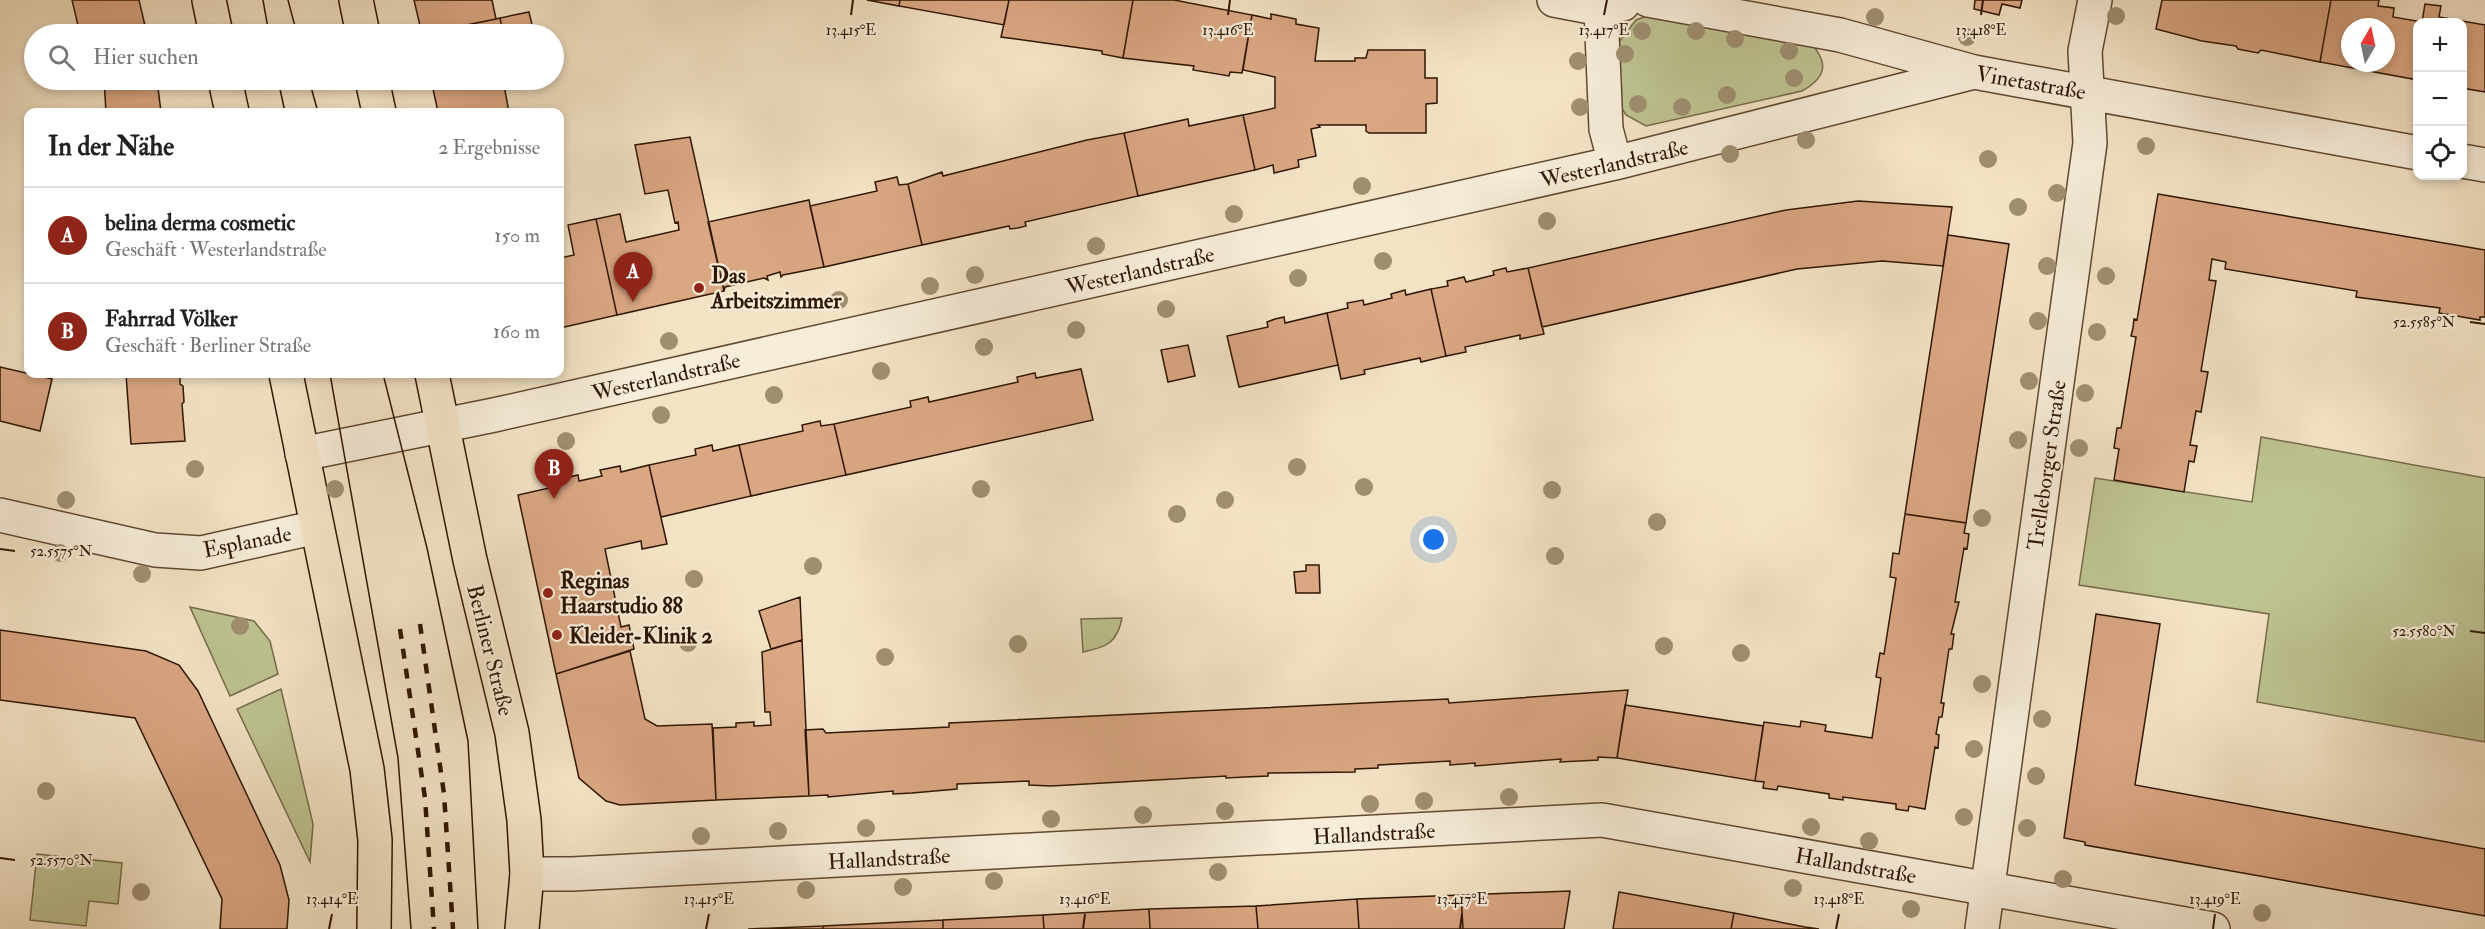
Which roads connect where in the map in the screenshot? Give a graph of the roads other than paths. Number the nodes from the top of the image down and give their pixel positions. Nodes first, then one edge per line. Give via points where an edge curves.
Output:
1 (209, 0) edge
2 (356, 0) edge
3 (1554, 0) edge
4 (1641, 0) edge
5 (1648, 0) edge
6 (2095, 0) edge
7 (1601, 9) junction
8 (214, 24) edge
9 (361, 24) edge
10 (1974, 72) junction
11 (227, 90) edge
12 (374, 90) edge
13 (2086, 92) junction
14 (231, 108) edge
15 (377, 108) edge
16 (2413, 152) edge
17 (2467, 162) edge
18 (1615, 163) junction
19 (2485, 165) edge
20 (287, 378) edge
21 (433, 378) edge
22 (443, 426) junction
23 (302, 454) junction
24 (0, 515) edge
25 (317, 527) junction
26 (527, 874) junction
27 (1988, 889) junction
28 (374, 929) edge
29 (522, 929) edge
30 (1982, 929) edge
31 (2213, 929) edge

1 - 8 main road
2 - 9 main road
3 - 7 street
4 - 7 street
5 - 10 street, Vinetastraße via 1840,35
6 - 13 street, Trelleborger Straße via 2085,51
7 - 18 street via 1606,129
10 - 13 street, Vinetastraße
10 - 18 street, Westerlandstraße
11 - 14 main road
12 - 15 main road
13 - 16 street, Vinetastraße
13 - 27 street, Trelleborger Straße via 2090,144
17 - 19 street
18 - 22 street, Westerlandstraße
20 - 23 main road
21 - 22 main road, Berliner Straße
22 - 23 street, Westerlandstraße
22 - 26 main road, Berliner Straße via 470,560 512,733
23 - 25 main road
24 - 25 street, Esplanade via 155,550 201,553
25 - 28 main road via 367,769 375,840
26 - 27 street, Hallandstraße via 1602,820
26 - 29 main road, Berliner Straße
27 - 30 street, Trelleborger Straße
27 - 31 street, Hallandstraße

